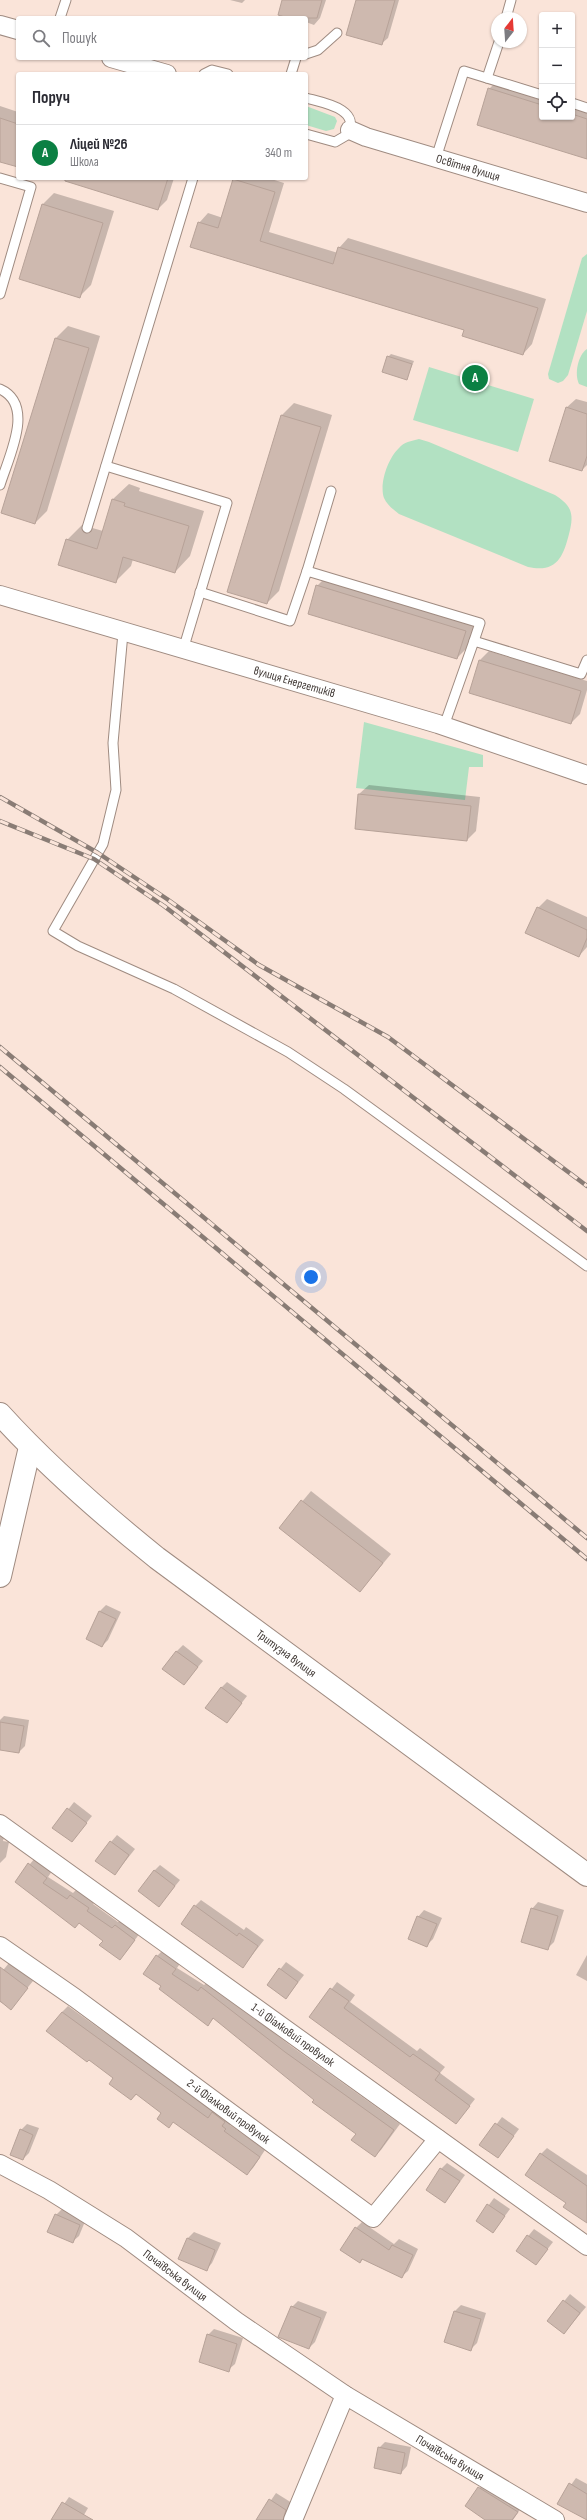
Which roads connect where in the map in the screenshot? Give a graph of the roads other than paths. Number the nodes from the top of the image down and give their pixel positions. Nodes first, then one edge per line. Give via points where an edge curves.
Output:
1 (66, 0) edge
2 (511, 0) edge
3 (508, 12) edge
4 (61, 16) edge
5 (0, 25) edge
6 (16, 29) edge
7 (337, 33) dead end
8 (497, 48) edge
9 (308, 53) edge
10 (118, 60) edge
11 (295, 60) edge
12 (160, 72) edge
13 (208, 72) edge
14 (220, 72) edge
15 (292, 72) edge
16 (487, 78) junction
17 (539, 94) edge
18 (308, 99) edge
19 (575, 105) edge
20 (587, 108) edge
21 (350, 130) junction
22 (308, 135) edge
23 (436, 158) junction
24 (0, 178) edge
25 (193, 180) edge
26 (587, 203) edge
27 (0, 294) edge
28 (0, 389) edge
29 (106, 466) junction
30 (0, 486) edge
31 (331, 492) dead end
32 (87, 528) dead end
33 (307, 571) junction
34 (200, 592) junction
35 (0, 595) edge
36 (123, 633) junction
37 (474, 641) junction
38 (183, 650) junction
39 (587, 660) edge
40 (444, 726) junction
41 (587, 775) edge
42 (587, 1266) edge
43 (0, 1414) edge
44 (30, 1448) junction
45 (0, 1576) edge
46 (0, 1824) edge
47 (587, 1875) edge
48 (0, 1946) edge
49 (438, 2139) junction
50 (0, 2164) edge
51 (587, 2246) edge
52 (345, 2395) junction
53 (293, 2520) edge
54 (555, 2520) edge

1 - 4 lane
2 - 3 lane
5 - 6 street
7 - 9 lane via 318,50
8 - 16 lane
10 - 12 street
11 - 15 lane
13 - 14 lane
16 - 17 lane
16 - 23 lane via 464,71
18 - 21 lane via 345,111 349,116
19 - 20 lane
21 - 22 lane via 342,140 335,142
21 - 23 street, Освітня вулиця
23 - 26 street, Освітня вулиця
24 - 27 lane via 31,187
25 - 29 lane
28 - 30 lane via 8,392 17,405 20,420
29 - 32 lane
29 - 34 lane via 226,503
31 - 33 lane
33 - 34 lane via 290,621
33 - 37 lane via 480,623
34 - 38 lane
35 - 36 street, вулиця Енергетиків
36 - 38 street, вулиця Енергетиків
36 - 42 lane via 113,743 116,790 103,844 53,931 78,946 174,989 288,1052 344,1089
37 - 39 lane via 581,674
37 - 40 lane
38 - 40 street, вулиця Енергетиків
40 - 41 street, вулиця Енергетиків
43 - 44 street, Тритузна вулиця
44 - 45 street
44 - 47 street, Тритузна вулиця via 90,1504 157,1558
46 - 49 street, 1-й Фіалковий провулок
48 - 49 street, 2-й Фіалковий провулок via 76,1998 373,2218
49 - 51 street, 1-й Фіалковий провулок
50 - 52 street, Почаївська вулиця via 49,2190 126,2238 236,2321
52 - 53 street
52 - 54 street, Почаївська вулиця

